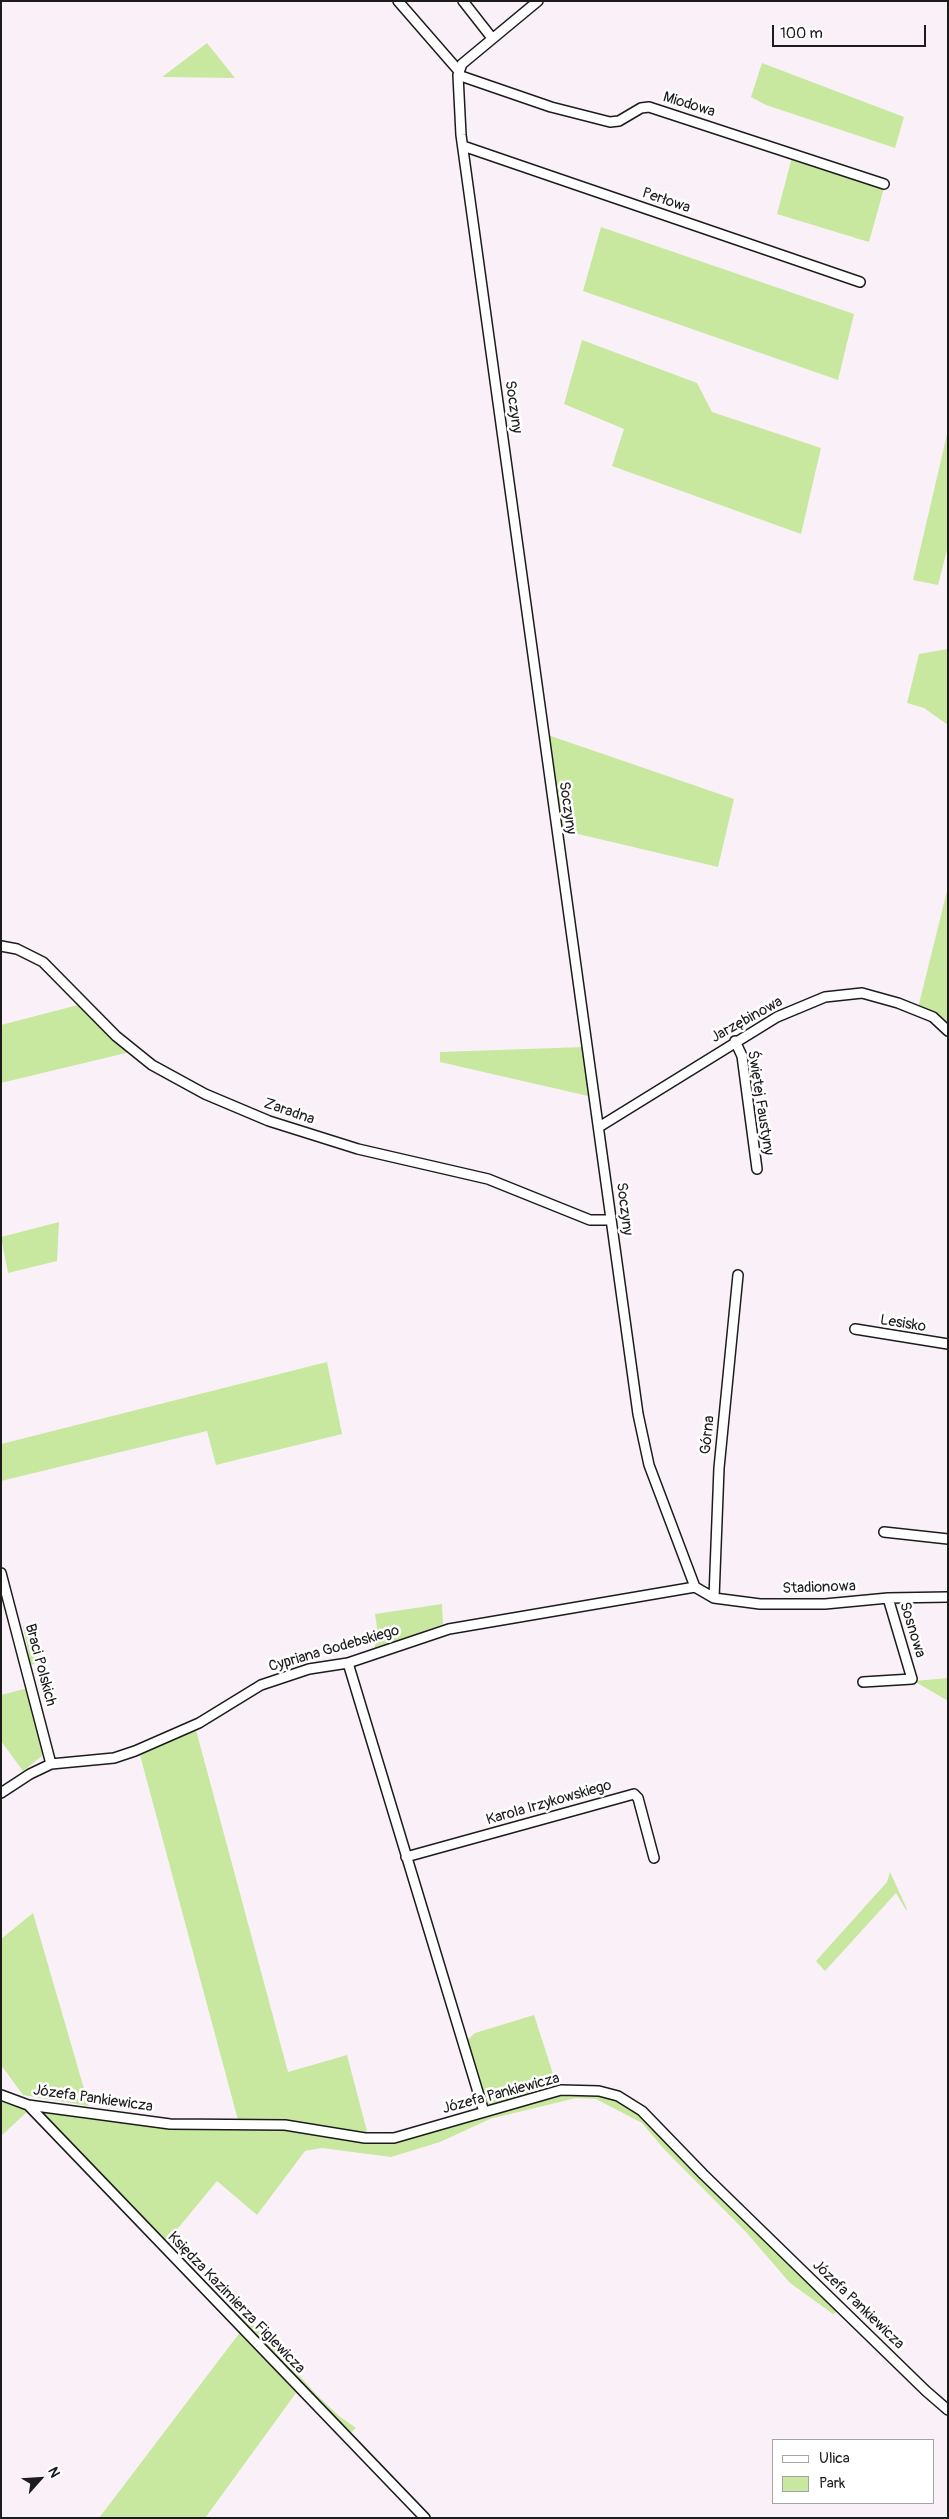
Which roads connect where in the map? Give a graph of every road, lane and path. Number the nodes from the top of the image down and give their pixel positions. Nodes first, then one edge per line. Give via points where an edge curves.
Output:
1 (398, 1) edge
2 (463, 1) edge
3 (538, 1) edge
4 (492, 38) junction
5 (458, 72) junction
6 (463, 146) junction
7 (884, 184) dead end
8 (860, 282) dead end
9 (1, 946) edge
10 (948, 1031) edge
11 (735, 1041) junction
12 (599, 1127) junction
13 (757, 1169) dead end
14 (611, 1220) junction
15 (738, 1275) dead end
16 (854, 1329) dead end
17 (948, 1344) edge
18 (884, 1532) dead end
19 (948, 1539) edge
20 (1, 1573) edge
21 (695, 1587) junction
22 (948, 1597) edge
23 (714, 1598) junction
24 (888, 1598) junction
25 (348, 1663) junction
26 (863, 1682) dead end
27 (51, 1764) junction
28 (1, 1793) edge
29 (406, 1857) junction
30 (654, 1858) dead end
31 (1, 2095) edge
32 (28, 2105) junction
33 (484, 2112) junction
34 (948, 2410) edge
35 (426, 2518) edge

1 - 5 street
2 - 4 street
3 - 4 street
4 - 5 street via 467,58
5 - 6 street, Soczyny
5 - 7 street, Miodowa via 551,106 610,122 619,122 641,108 649,107
6 - 8 street, Perłowa
6 - 12 street, Soczyny
9 - 14 street, Zaradna via 17,949 43,962 116,1036 152,1065 205,1094 269,1121 358,1149 488,1179 590,1220
10 - 11 street, Jarzębinowa via 933,1017 862,993 825,998 776,1017
11 - 12 street, Jarzębinowa
11 - 13 street, Świętej Faustyny via 742,1056
12 - 14 street, Soczyny
14 - 21 street, Soczyny via 638,1414 649,1465
15 - 23 street, Górna via 719,1468
16 - 17 street, Lesisko
18 - 19 street
20 - 27 street, Braci Polskich
21 - 23 street, Stadionowa
21 - 25 street, Cypriana Godebskiego via 449,1629
22 - 24 street, Stadionowa
23 - 24 street, Stadionowa via 760,1604 825,1604
24 - 26 street, Sosnowa via 912,1679
25 - 27 street, Cypriana Godebskiego via 309,1668 261,1685 199,1723 121,1756
25 - 29 street
27 - 28 street, Cypriana Godebskiego
29 - 30 street, Karola Irzykowskiego via 634,1794 638,1798
29 - 33 street
31 - 32 street, Józefa Pankiewicza
32 - 33 street, Józefa Pankiewicza via 170,2124 285,2124 365,2138 394,2138
32 - 35 street, Księdza Kazimierza Figlewicza
33 - 34 street, Józefa Pankiewicza via 561,2090 600,2091 618,2096 642,2111

